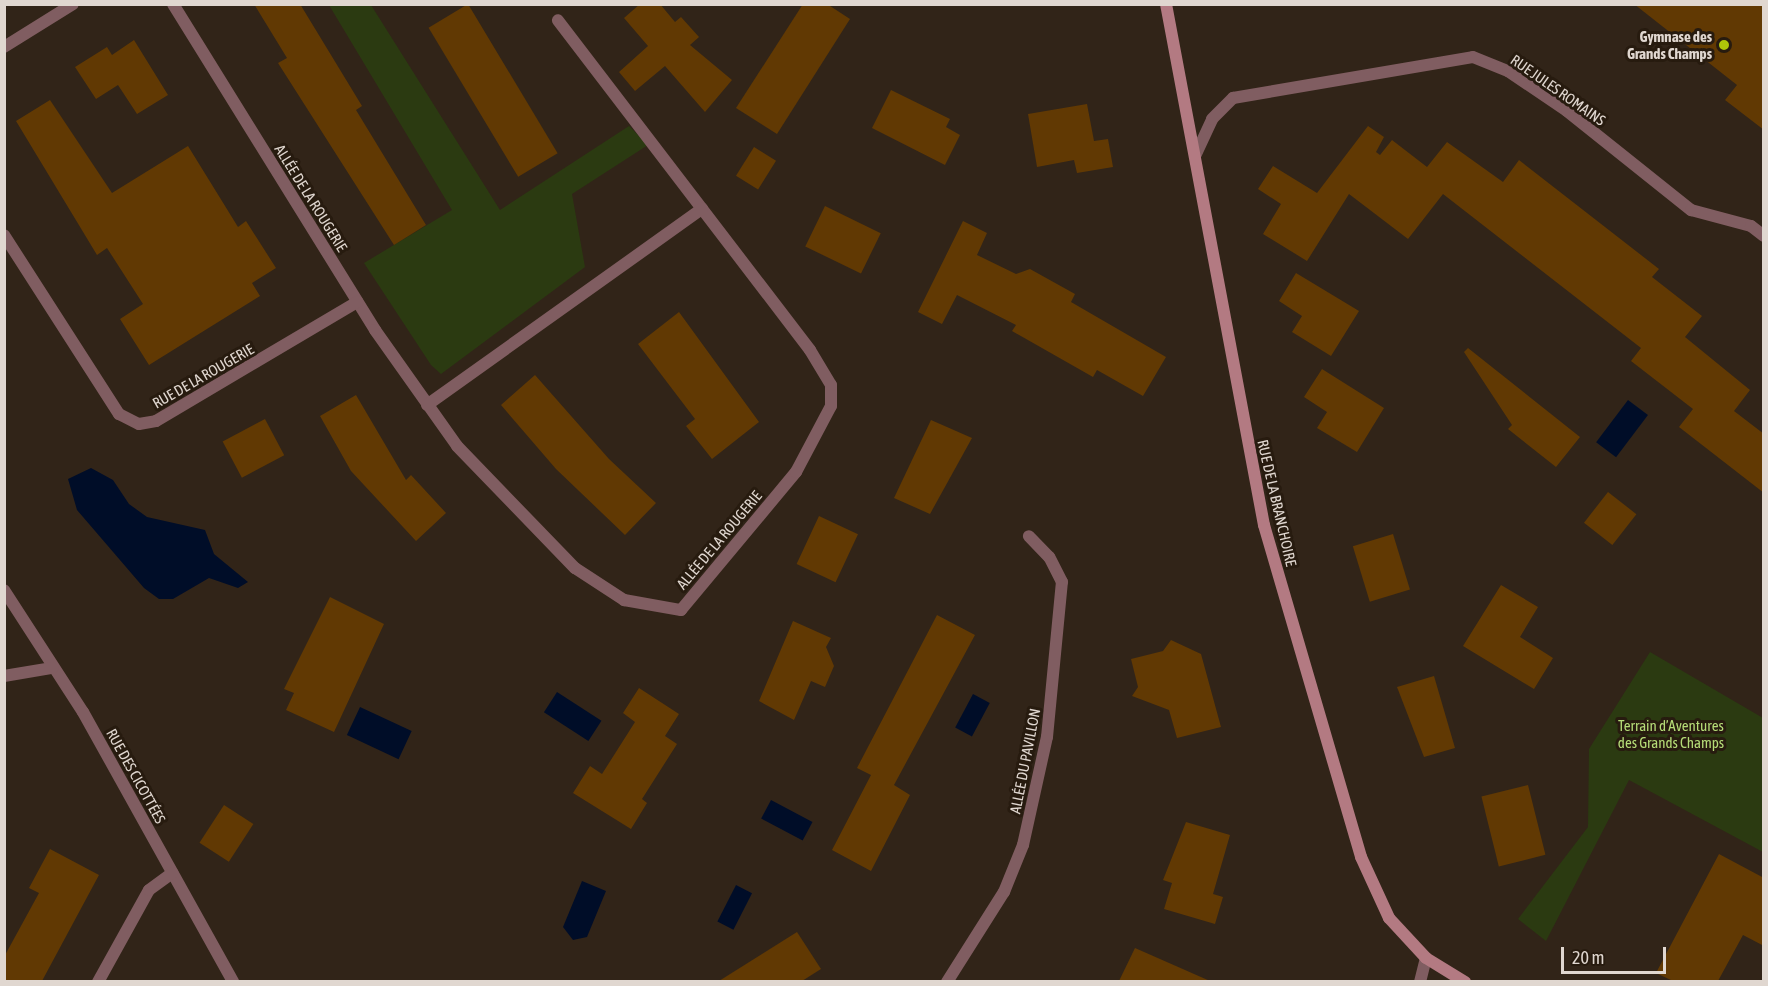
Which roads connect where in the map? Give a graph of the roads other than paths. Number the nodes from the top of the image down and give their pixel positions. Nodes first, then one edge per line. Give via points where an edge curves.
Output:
1 (73, 4) edge
2 (173, 4) edge
3 (1166, 4) edge
4 (558, 20) dead end
5 (4, 47) edge
6 (1196, 154) junction
7 (702, 209) junction
8 (4, 235) edge
9 (1764, 236) edge
10 (357, 302) junction
11 (426, 405) junction
12 (1029, 536) dead end
13 (4, 590) edge
14 (52, 668) junction
15 (4, 676) edge
16 (172, 873) junction
17 (1426, 958) junction
18 (98, 981) edge
19 (233, 981) edge
20 (947, 981) edge
21 (1420, 981) edge
22 (1465, 981) edge

1 - 5 street
2 - 10 street, ALLÉE DE LA ROUGERIE
3 - 6 main road, RUE DE LA BRANCHOIRE
4 - 7 street, ALLÉE DE LA ROUGERIE
6 - 9 street, RUE JULES ROMAINS via 1212,119 1233,98 1473,57 1508,71 1567,111 1691,210 1751,226
6 - 17 main road, RUE DE LA BRANCHOIRE via 1255,487 1274,563 1372,890 1389,918
7 - 11 street
7 - 11 street, ALLÉE DE LA ROUGERIE via 810,350 831,385 831,406 796,472 681,610 624,600 574,568 457,446
8 - 10 street, RUE DE LA ROUGERIE via 119,414 139,424 156,422
10 - 11 street, ALLÉE DE LA ROUGERIE
12 - 20 street, ALLÉE DU PAVILLON via 1050,557 1062,582 1047,737 1035,799 1007,883 986,926
13 - 14 street, RUE DES CICOTTÉES
14 - 15 street
14 - 16 street, RUE DES CICOTTÉES via 83,712
16 - 18 street via 149,890
16 - 19 street, RUE DES CICOTTÉES
17 - 21 street
17 - 22 main road, RUE DE LA BRANCHOIRE

